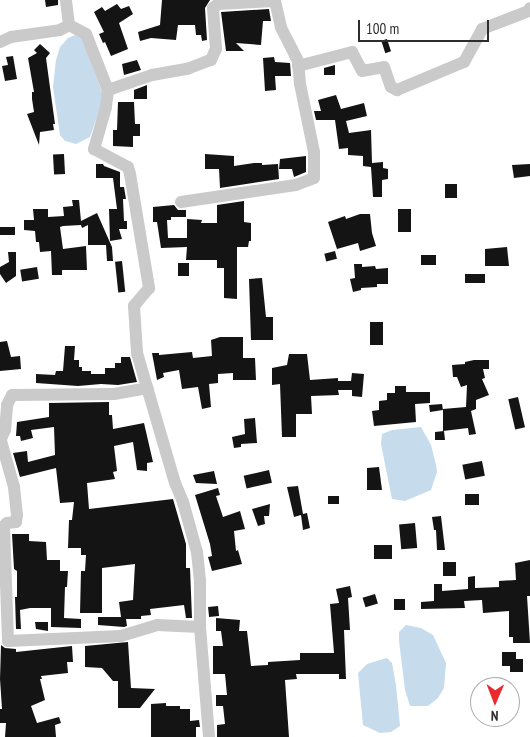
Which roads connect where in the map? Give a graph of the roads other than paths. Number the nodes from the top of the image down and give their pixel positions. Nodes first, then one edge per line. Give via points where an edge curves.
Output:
1 (66, 0) edge
2 (275, 0) edge
3 (530, 8) edge
4 (69, 24) junction
5 (0, 42) edge
6 (298, 66) junction
7 (108, 90) junction
8 (181, 202) dead end
9 (147, 388) junction
10 (1, 441) edge
11 (200, 627) junction
12 (209, 737) edge

1 - 4 street
2 - 6 street via 280,27 292,45
2 - 7 street via 218,4 213,8 216,49 211,60
3 - 6 street via 482,29 464,62 397,90 391,88 384,67 362,71 352,52
4 - 5 street via 60,30 11,37
4 - 7 street via 86,34
6 - 8 street via 314,152 314,178 296,185
7 - 9 street via 94,149 128,167 130,174 149,288 134,306 137,352
9 - 10 street via 114,394 12,395 7,405
9 - 11 street via 197,552
10 - 11 street via 14,487 16,515 16,522 4,526 7,640 121,636 157,625
11 - 12 street

